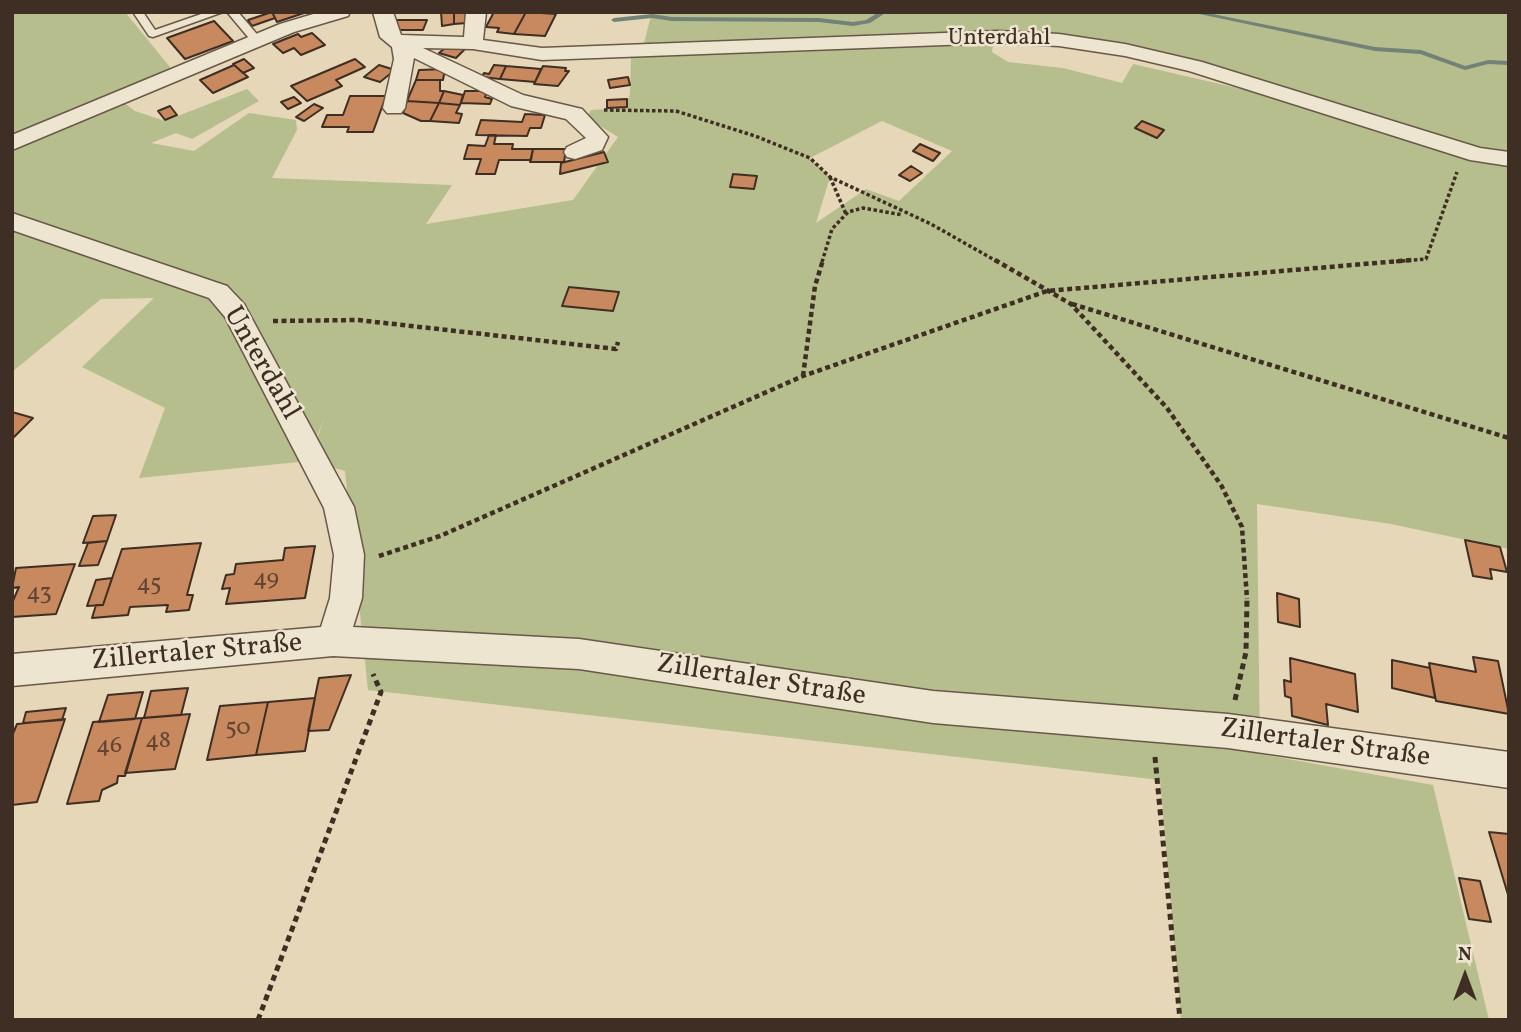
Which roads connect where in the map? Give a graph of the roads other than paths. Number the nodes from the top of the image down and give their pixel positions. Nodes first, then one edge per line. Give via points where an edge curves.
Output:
1 (138, 12) edge
2 (218, 12) edge
3 (232, 12) edge
4 (341, 12) edge
5 (383, 12) edge
6 (476, 12) edge
7 (257, 41) junction
8 (398, 43) junction
9 (473, 43) junction
10 (394, 108) dead end
11 (12, 143) edge
12 (575, 152) dead end
13 (1509, 159) edge
14 (12, 221) edge
15 (333, 641) junction
16 (12, 670) edge
17 (1509, 770) edge

1 - 2 lane via 153,34
3 - 7 lane
4 - 7 street
5 - 8 street via 386,28
6 - 9 street
7 - 11 street
8 - 9 street, Unterdahl
8 - 10 street via 404,66
8 - 12 street via 517,101 570,111 597,137 594,145
9 - 13 street, Unterdahl via 542,54 998,37 1059,40 1195,66 1464,151
14 - 15 street, Unterdahl via 218,292 241,322 339,507 349,555 346,598
15 - 16 street, Zillertaler Straße
15 - 17 street, Zillertaler Straße via 579,654 933,708 1228,731

